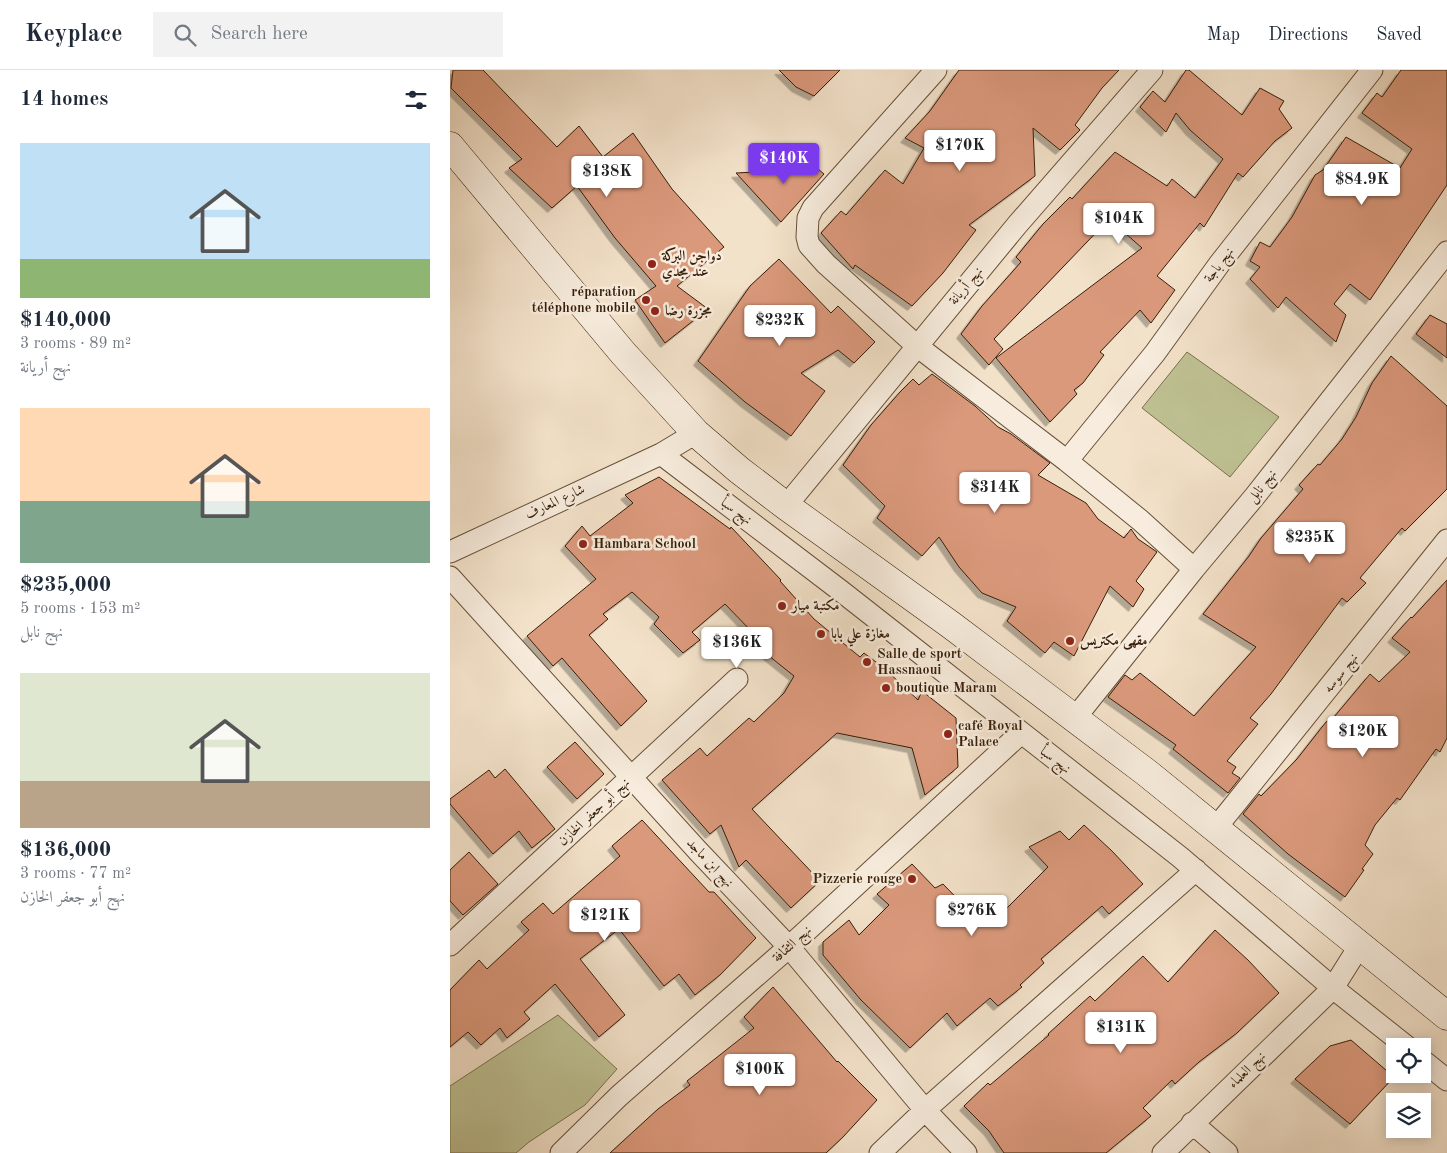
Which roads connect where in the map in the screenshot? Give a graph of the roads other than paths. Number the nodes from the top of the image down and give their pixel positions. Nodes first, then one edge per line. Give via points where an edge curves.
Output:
1 (936, 70) edge
2 (1152, 70) edge
3 (1372, 70) edge
4 (450, 146) edge
5 (1447, 252) edge
6 (917, 346) junction
7 (696, 433) junction
8 (661, 454) junction
9 (1067, 461) junction
10 (786, 506) junction
11 (1447, 540) edge
12 (450, 552) edge
13 (1194, 569) junction
14 (450, 577) edge
15 (737, 679) dead end
16 (1075, 718) junction
17 (1021, 733) junction
18 (632, 777) junction
19 (1215, 829) junction
20 (1196, 870) junction
21 (450, 944) edge
22 (1360, 945) junction
23 (789, 947) junction
24 (1333, 988) junction
25 (1447, 1016) edge
26 (1396, 1038) edge
27 (1431, 1067) edge
28 (1447, 1080) edge
29 (926, 1110) junction
30 (1192, 1123) junction
31 (561, 1153) edge
32 (880, 1153) edge
33 (966, 1153) edge
34 (1163, 1153) edge
35 (1227, 1153) edge

1 - 6 street via 813,208 806,229 809,244 826,264
2 - 6 street, نهج أريانة
3 - 9 street, نهج باجة via 1220,263 1156,353
4 - 7 street via 623,353
5 - 13 street, نهج نابل
6 - 9 street
6 - 10 street, نهج أريانة
7 - 8 street
7 - 10 street
8 - 12 street, شارع المعارف
8 - 17 street, نهج سبأ
9 - 13 street
10 - 16 street
11 - 19 street, نهج سوسه
13 - 16 street, نهج نابل
14 - 18 street, نهج ابن ماجد
15 - 18 street, نهج أبو جعفر الخازن
16 - 19 street
17 - 20 street, نهج سبأ
17 - 23 street, نهج الثقافة
18 - 21 street, نهج أبو جعفر الخازن
18 - 23 street, نهج ابن ماجد
19 - 22 street
20 - 24 street, نهج سبأ
20 - 29 street
22 - 24 street, نهج العلماء
22 - 25 street
23 - 29 street, نهج ابن ماجد
23 - 31 street, نهج الثقافة via 619,1096
24 - 26 street, نهج سبأ
24 - 30 street, نهج العلماء
27 - 28 street
29 - 32 street
29 - 33 street, نهج ابن ماجد
30 - 34 street, نهج العلماء
30 - 35 street

